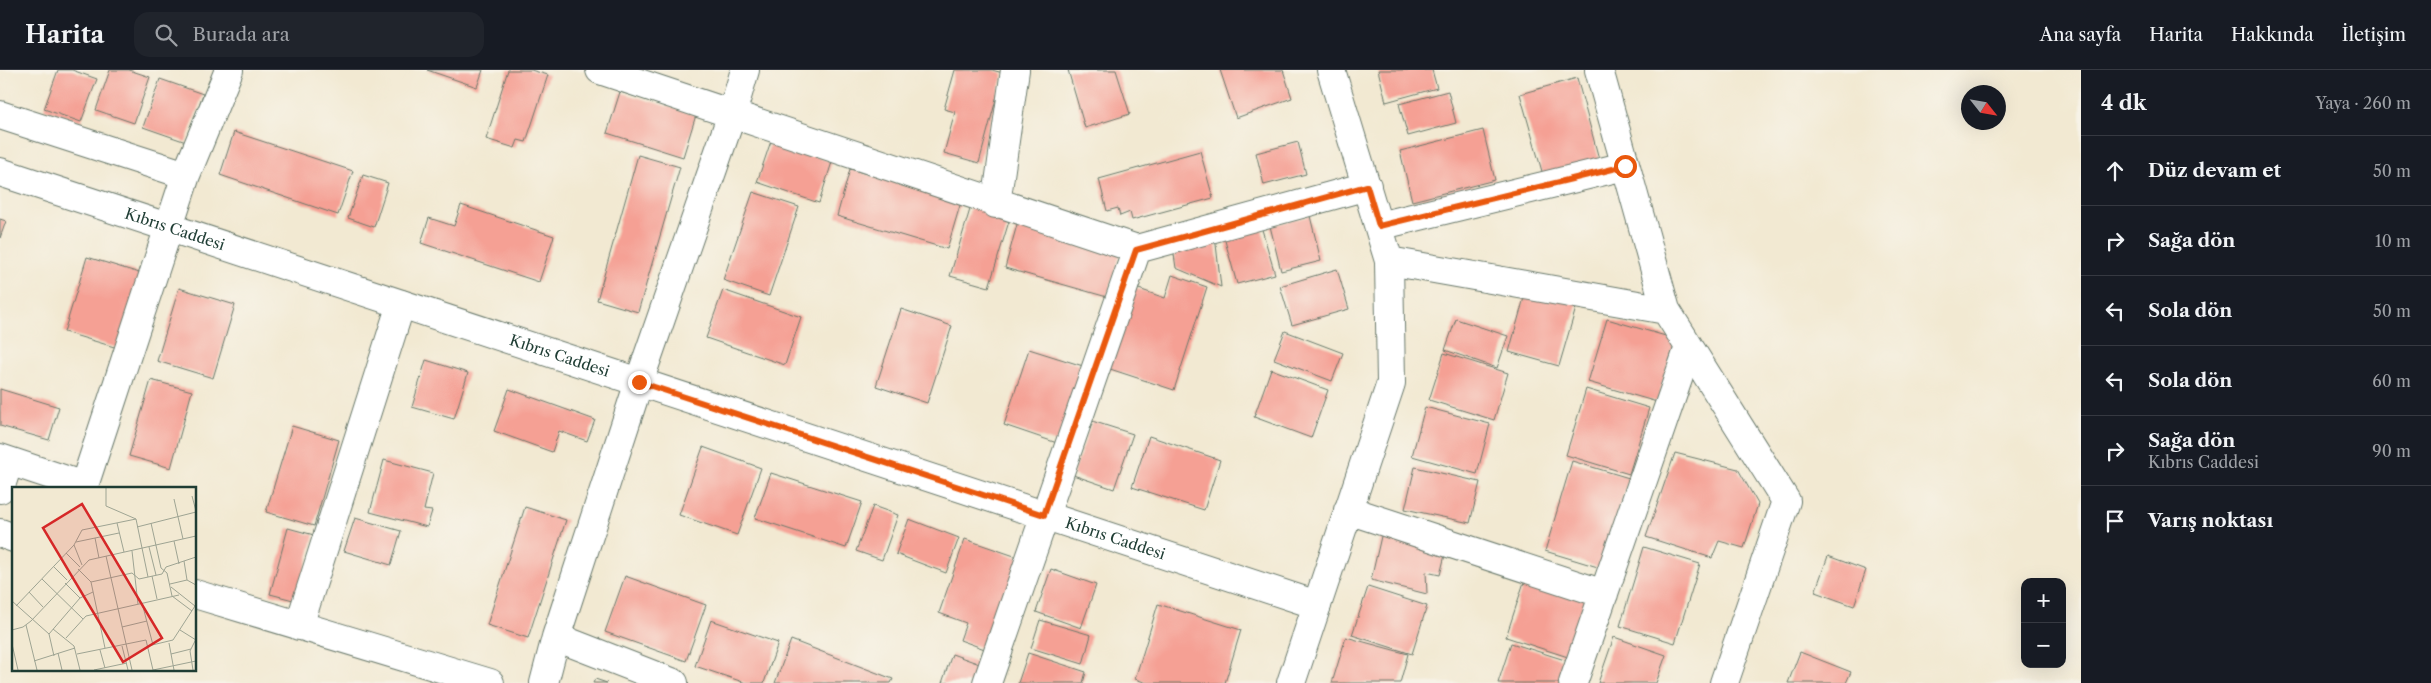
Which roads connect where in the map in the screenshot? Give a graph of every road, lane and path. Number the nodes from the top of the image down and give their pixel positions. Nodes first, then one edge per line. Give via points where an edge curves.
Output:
1 (229, 70) edge
2 (600, 70) edge
3 (745, 70) edge
4 (1015, 70) edge
5 (1331, 70) edge
6 (1599, 70) edge
7 (732, 114) junction
8 (0, 115) edge
9 (1625, 166) junction
10 (0, 172) edge
11 (186, 175) junction
12 (1367, 186) junction
13 (996, 204) junction
14 (1379, 226) junction
15 (168, 228) junction
16 (1136, 250) junction
17 (1389, 261) junction
18 (401, 304) junction
19 (1666, 310) junction
20 (1689, 347) junction
21 (639, 382) junction
22 (4, 460) edge
23 (0, 489) edge
24 (1348, 510) junction
25 (1044, 515) junction
26 (0, 533) edge
27 (12, 537) edge
28 (196, 594) edge
29 (1604, 594) junction
30 (1317, 605) junction
31 (299, 626) junction
32 (556, 637) junction
33 (490, 683) edge
34 (544, 683) edge
35 (674, 683) edge
36 (987, 683) edge
37 (1291, 683) edge
38 (1573, 683) edge
39 (1724, 683) edge

1 - 11 street
2 - 7 street
3 - 7 street
4 - 13 street
5 - 12 street
6 - 9 street
7 - 13 street
7 - 21 street
8 - 11 street
9 - 14 street
9 - 19 street
10 - 15 street, Kıbrıs Caddesi
11 - 15 street
12 - 14 street
12 - 16 street
13 - 16 street
14 - 17 street
15 - 18 street, Kıbrıs Caddesi
15 - 22 street via 84,486
16 - 25 street
17 - 19 street
17 - 24 street via 1391,383
18 - 21 street, Kıbrıs Caddesi
18 - 31 street
19 - 20 street
20 - 29 street
20 - 39 street via 1786,501
21 - 25 street, Kıbrıs Caddesi
21 - 32 street
22 - 23 street
24 - 29 street
24 - 30 street
25 - 30 street, Kıbrıs Caddesi
25 - 36 street
26 - 27 street
28 - 31 street
29 - 38 street
30 - 37 street
31 - 33 street
32 - 34 street
32 - 35 street

